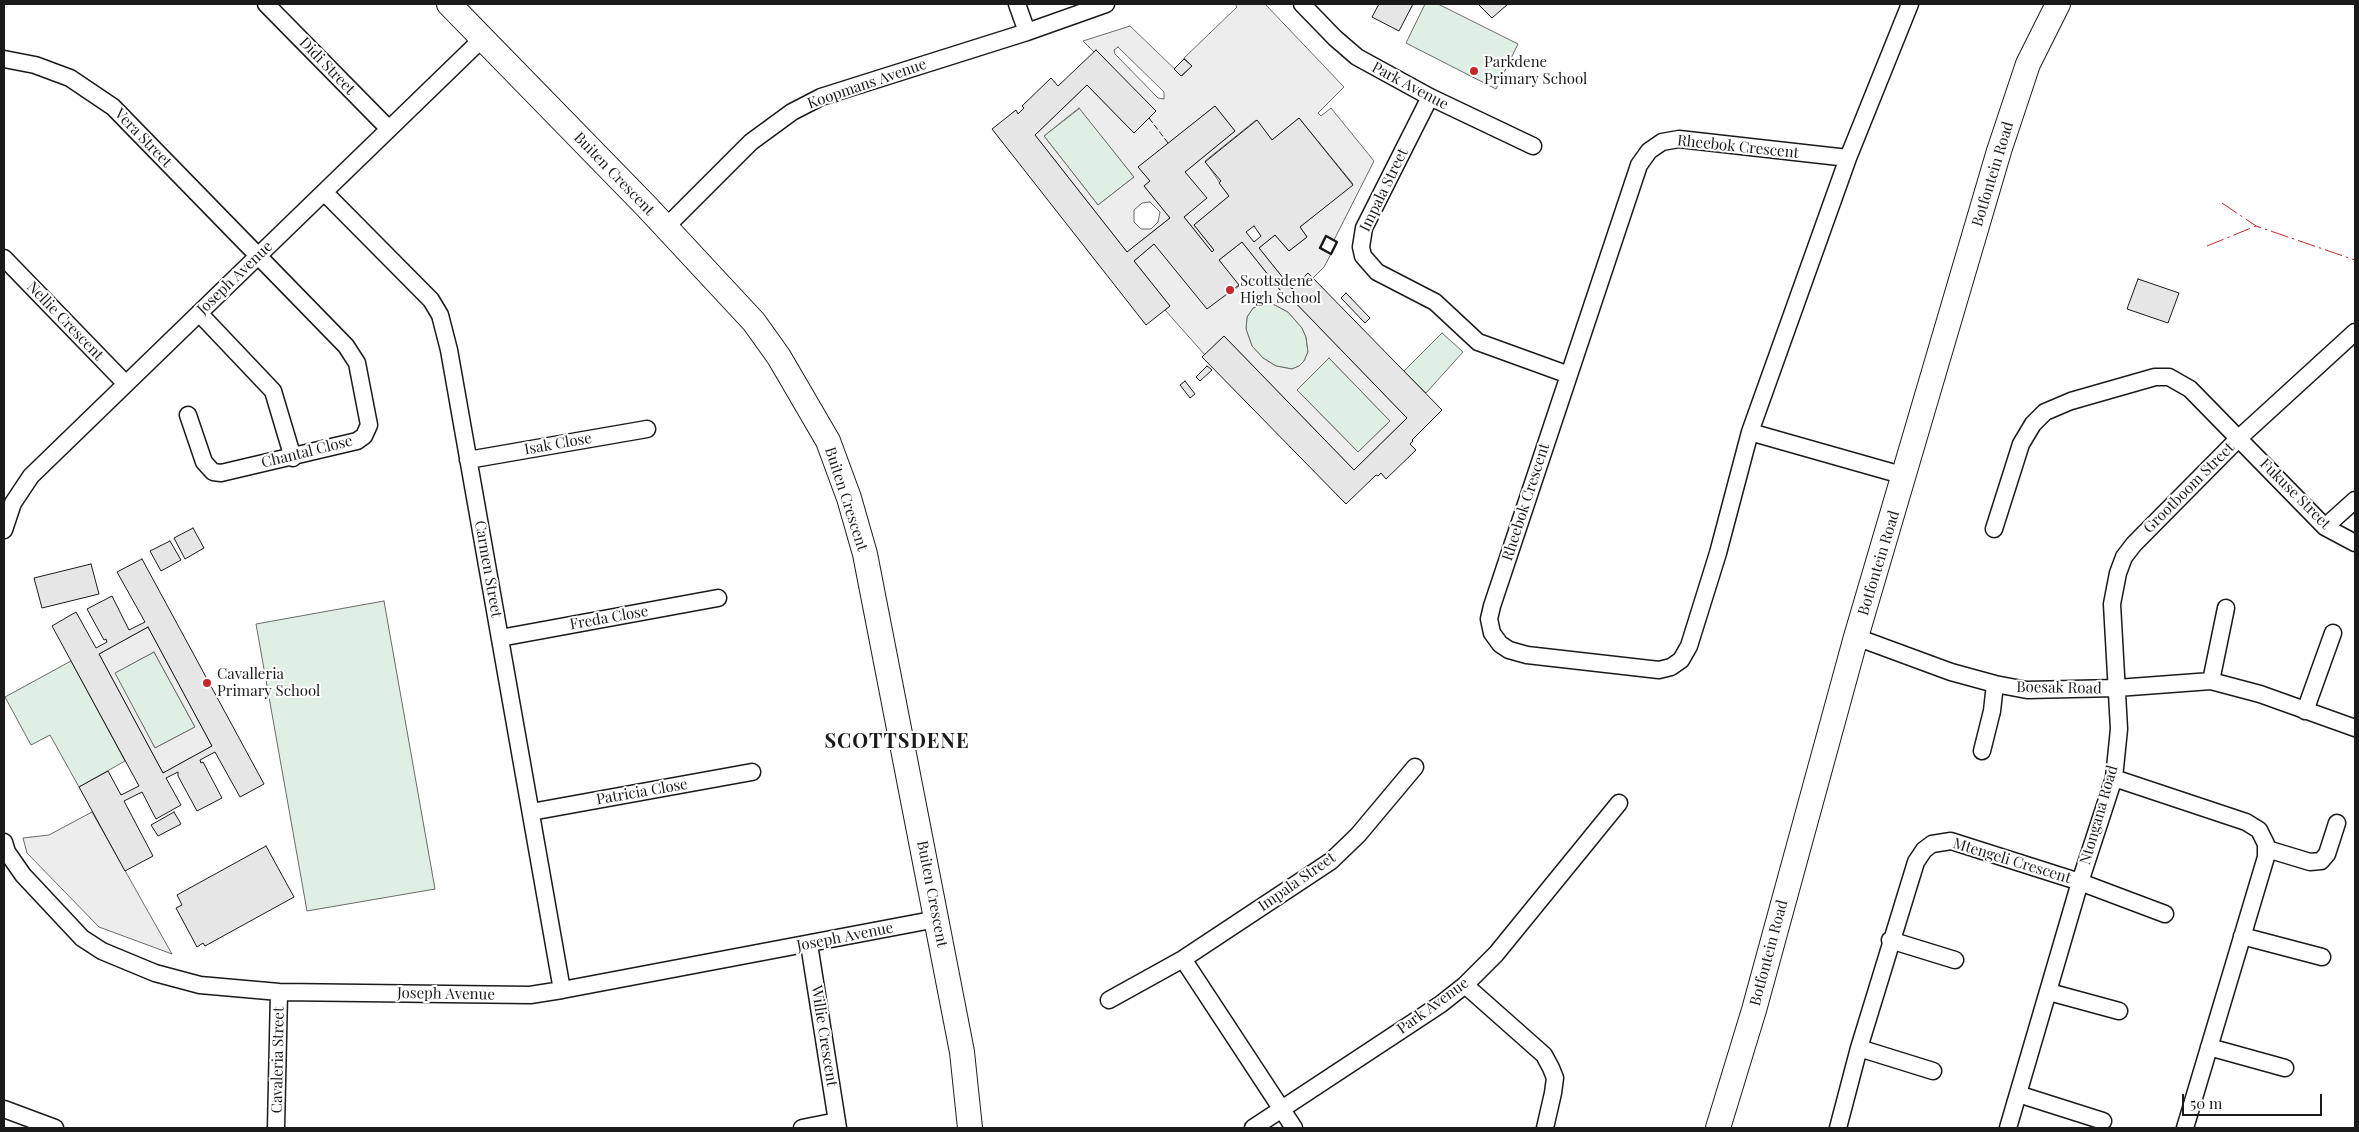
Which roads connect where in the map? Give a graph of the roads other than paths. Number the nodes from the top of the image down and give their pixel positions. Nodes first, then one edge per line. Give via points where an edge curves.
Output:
1 (266, 4) edge
2 (449, 4) edge
3 (1017, 4) edge
4 (1106, 4) edge
5 (1302, 4) edge
6 (1910, 4) edge
7 (2058, 4) edge
8 (1027, 32) junction
9 (482, 38) junction
10 (4, 59) edge
11 (1430, 97) junction
12 (389, 129) junction
13 (1533, 146) dead end
14 (1848, 158) junction
15 (324, 192) junction
16 (666, 227) junction
17 (258, 255) junction
18 (4, 258) edge
19 (200, 313) junction
20 (2355, 332) edge
21 (1569, 375) junction
22 (126, 384) junction
23 (188, 414) dead end
24 (647, 428) dead end
25 (1750, 432) junction
26 (2239, 438) junction
27 (293, 458) junction
28 (468, 460) junction
29 (1905, 476) junction
30 (2355, 500) edge
31 (7, 510) edge
32 (2325, 527) junction
33 (1994, 529) dead end
34 (4, 530) edge
35 (2355, 543) edge
36 (718, 598) dead end
37 (2226, 608) dead end
38 (2333, 633) dead end
39 (1856, 637) junction
40 (500, 638) junction
41 (2211, 681) junction
42 (1995, 684) junction
43 (2117, 688) junction
44 (2305, 711) junction
45 (2355, 728) edge
46 (1982, 751) dead end
47 (1415, 767) dead end
48 (752, 772) dead end
49 (2114, 778) junction
50 (1619, 803) dead end
51 (531, 812) junction
52 (2336, 823) dead end
53 (4, 842) edge
54 (2267, 849) junction
55 (2080, 882) junction
56 (2166, 914) dead end
57 (937, 919) junction
58 (2242, 936) junction
59 (1890, 940) junction
60 (809, 944) junction
61 (2322, 957) dead end
62 (1183, 959) junction
63 (1955, 960) dead end
64 (1466, 985) junction
65 (562, 990) junction
66 (279, 992) junction
67 (2049, 992) junction
68 (1109, 1000) dead end
69 (2119, 1011) dead end
70 (2210, 1046) junction
71 (1859, 1048) junction
72 (2285, 1068) dead end
73 (1933, 1071) dead end
74 (2018, 1094) junction
75 (4, 1109) edge
76 (1281, 1109) junction
77 (2104, 1121) dead end
78 (838, 1124) edge
79 (55, 1128) edge
80 (276, 1128) edge
81 (802, 1128) edge
82 (970, 1128) edge
83 (1253, 1128) edge
84 (1294, 1128) edge
85 (1545, 1128) edge
86 (1718, 1128) edge
87 (1838, 1128) edge
88 (2008, 1128) edge
89 (2185, 1128) edge

1 - 12 street, Didi Street
2 - 9 street, Buiten Crescent
3 - 8 street
4 - 8 street, Koopmans Avenue
5 - 11 street, Park Avenue via 1357,57
6 - 14 street, Rheebok Crescent
7 - 29 street, Botfontein Road via 2028,64 2005,134
8 - 16 street, Koopmans Avenue via 821,97 792,112 751,142
9 - 12 street, Joseph Avenue
9 - 16 street, Buiten Crescent
10 - 17 street, Vera Street via 70,78 113,107
11 - 13 street, Park Avenue
11 - 21 street, Impala Street via 1364,228 1363,256 1377,272 1435,302 1478,342
12 - 15 street, Joseph Avenue
14 - 21 street, Rheebok Crescent via 1679,139 1662,142 1649,151 1638,165
14 - 25 street, Rheebok Crescent
15 - 17 street, Joseph Avenue
15 - 28 street, Carmen Street via 436,307 449,350
16 - 57 street, Buiten Crescent via 754,322 779,357 828,441 850,498 865,554
17 - 19 street, Joseph Avenue
17 - 27 street, Chantal Close via 353,355 368,425 364,436 357,441
18 - 22 street, Nellie Crescent
19 - 22 street, Joseph Avenue
19 - 27 street via 273,391
20 - 26 street, Grootboom Street
21 - 25 street, Rheebok Crescent via 1489,619 1492,633 1509,650 1527,655 1659,670 1681,660 1689,646 1718,552
22 - 31 street, Joseph Avenue via 31,476
23 - 27 street, Chantal Close via 204,462 213,472 221,474
24 - 28 street, Isak Close
25 - 29 street
26 - 32 street, Fukuse Street
26 - 33 street, Fukuse Street via 2190,389 2169,377 2146,379 2071,401 2045,412 2024,437
26 - 43 street, Grootboom Street via 2124,558 2112,604
28 - 40 street, Carmen Street
29 - 39 street, Botfontein Road
30 - 32 street
31 - 34 street, Joseph Avenue
32 - 35 street, Fukuse Street
36 - 40 street, Freda Close
37 - 41 street
38 - 44 street
39 - 42 street, Boesak Road via 1951,672
39 - 86 street, Botfontein Road via 1754,1010
40 - 51 street, Carmen Street
41 - 43 street, Boesak Road
41 - 44 street, Boesak Road via 2260,694
42 - 43 street, Boesak Road via 2027,690
42 - 46 street
43 - 49 street, Ntongana Road via 2119,729
44 - 45 street, Boesak Road
47 - 62 street, Impala Street via 1358,835 1331,861
48 - 51 street, Patricia Close
49 - 54 street via 2254,825 2264,837
49 - 55 street, Ntongana Road
50 - 64 street, Park Avenue via 1496,954
51 - 65 street, Carmen Street
52 - 54 street via 2327,854 2321,861 2310,862
53 - 66 street, Joseph Avenue via 7,852 36,889 82,938 102,951 155,973 200,985
54 - 58 street
55 - 56 street, Ntongana Road
55 - 59 street, Mtengeli Crescent via 1951,841 1939,841 1924,850 1916,862
55 - 67 street, Ntongana Road
57 - 60 street, Joseph Avenue
57 - 82 street, Buiten Crescent via 962,1052
58 - 61 street
58 - 70 street
59 - 63 street
59 - 71 street, Mtengeli Crescent
60 - 65 street, Joseph Avenue
60 - 78 street, Willie Crescent
62 - 68 street, Impala Street
62 - 76 street
64 - 76 street, Park Avenue
64 - 85 street via 1544,1055 1555,1078
65 - 66 street, Joseph Avenue via 530,995
66 - 80 street, Cavaleria Street
67 - 69 street
67 - 74 street, Ntongana Road
70 - 72 street
70 - 89 street
71 - 73 street
71 - 87 street, Mtengeli Crescent
74 - 77 street
74 - 88 street, Ntongana Road
75 - 79 street
76 - 83 street, Park Avenue
76 - 84 street
78 - 81 street

